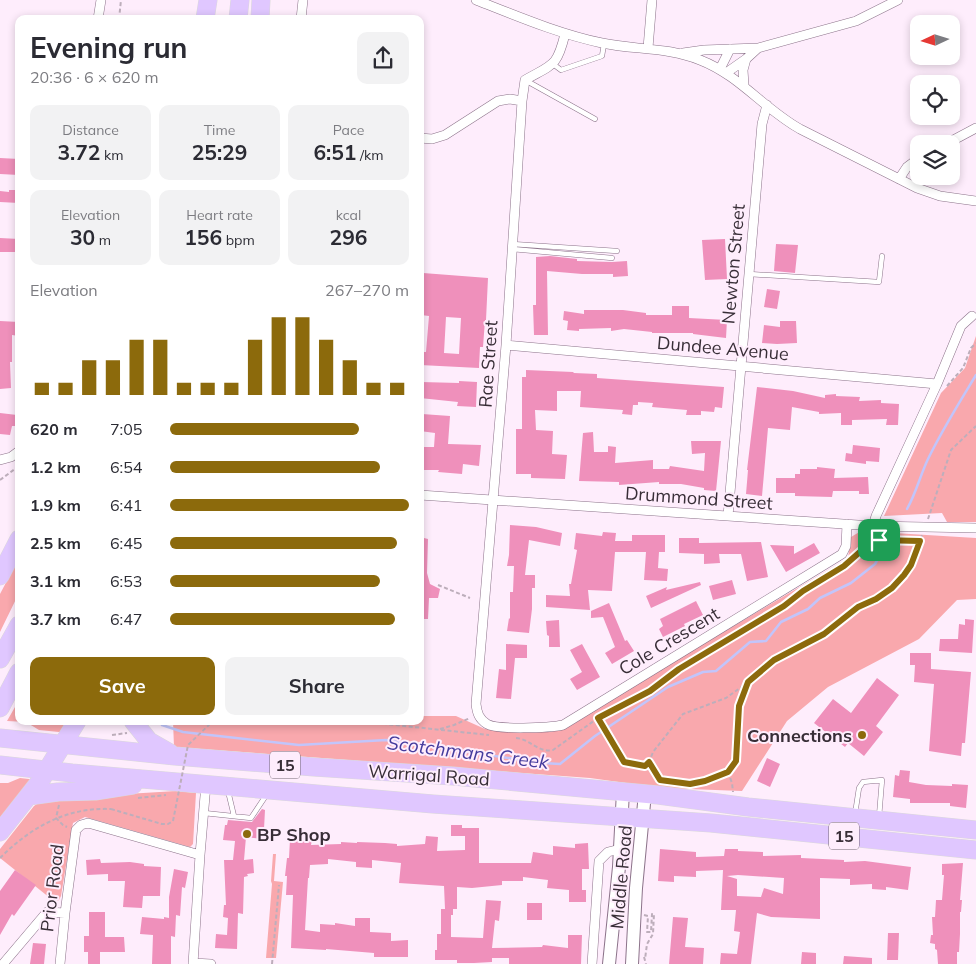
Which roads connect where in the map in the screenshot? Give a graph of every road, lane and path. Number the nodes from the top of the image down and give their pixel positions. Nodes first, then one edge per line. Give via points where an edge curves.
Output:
1 (101, 0) edge
2 (121, 0) edge
3 (240, 0) edge
4 (261, 0) edge
5 (303, 0) edge
6 (476, 0) edge
7 (652, 0) edge
8 (898, 0) edge
9 (99, 15) edge
10 (119, 15) edge
11 (238, 15) edge
12 (260, 15) edge
13 (301, 15) edge
14 (565, 34) junction
15 (604, 44) junction
16 (648, 48) junction
17 (758, 48) junction
18 (730, 49) junction
19 (681, 53) junction
20 (746, 59) junction
21 (553, 64) junction
22 (723, 71) junction
23 (526, 80) junction
24 (744, 85) junction
25 (522, 101) junction
26 (767, 105) junction
27 (595, 119) dead end
28 (976, 128) edge
29 (960, 137) edge
30 (424, 138) edge
31 (910, 165) edge
32 (899, 179) junction
33 (976, 201) edge
34 (512, 246) junction
35 (617, 251) dead end
36 (882, 256) dead end
37 (612, 258) dead end
38 (749, 274) junction
39 (972, 316) dead end
40 (976, 344) edge
41 (506, 345) junction
42 (740, 366) junction
43 (937, 384) junction
44 (932, 395) junction
45 (976, 426) edge
46 (15, 454) edge
47 (0, 460) edge
48 (15, 469) edge
49 (0, 480) edge
50 (424, 495) edge
51 (493, 500) junction
52 (728, 516) junction
53 (847, 524) junction
54 (926, 524) dead end
55 (872, 526) junction
56 (976, 528) edge
57 (15, 548) edge
58 (0, 576) edge
59 (438, 585) dead end
60 (470, 598) dead end
61 (15, 632) edge
62 (0, 659) edge
63 (15, 680) edge
64 (748, 682) junction
65 (0, 708) edge
66 (476, 715) junction
67 (598, 718) junction
68 (75, 725) edge
69 (136, 725) edge
70 (209, 725) edge
71 (393, 725) edge
72 (438, 730) junction
73 (494, 736) dead end
74 (512, 737) dead end
75 (0, 738) edge
76 (63, 744) junction
77 (175, 756) junction
78 (649, 762) junction
79 (0, 765) edge
80 (47, 770) junction
81 (728, 772) junction
82 (161, 781) junction
83 (206, 784) junction
84 (227, 786) junction
85 (270, 790) junction
86 (623, 791) junction
87 (646, 793) junction
88 (733, 795) dead end
89 (29, 796) junction
90 (59, 804) dead end
91 (204, 813) junction
92 (234, 816) junction
93 (622, 817) junction
94 (56, 818) junction
95 (643, 818) junction
96 (879, 820) junction
97 (854, 827) junction
98 (76, 830) junction
99 (976, 830) edge
100 (0, 832) edge
101 (620, 849) junction
102 (976, 850) edge
103 (200, 855) junction
104 (0, 858) edge
105 (279, 885) dead end
106 (65, 912) junction
107 (644, 916) dead end
108 (645, 960) dead end
109 (193, 963) edge
110 (3, 964) edge
111 (60, 964) edge
112 (211, 964) edge
113 (272, 964) edge
114 (592, 964) edge
115 (609, 964) edge
116 (632, 964) edge

1 - 9 street
2 - 10 path
3 - 11 highway
4 - 12 highway
5 - 13 street
6 - 14 street
7 - 16 street
8 - 17 street via 856,21
14 - 15 street
14 - 21 street via 560,56
15 - 16 street
15 - 21 lane via 602,56 561,70
16 - 19 street
17 - 18 street
17 - 20 street
18 - 19 street
18 - 22 street
19 - 22 street
20 - 22 street
20 - 24 street
21 - 23 street
22 - 24 street
23 - 25 street, Rae Street
23 - 27 lane
24 - 26 street
25 - 30 street via 498,101 445,135
25 - 34 street, Rae Street
26 - 32 street via 787,122
26 - 38 street, Newton Street via 762,124
28 - 29 street
31 - 32 street
32 - 33 street via 940,196
34 - 35 lane
34 - 37 lane
34 - 41 street, Rae Street
36 - 38 lane via 880,282
38 - 42 street, Newton Street
39 - 43 street via 961,326
40 - 44 path via 963,368 948,385
41 - 42 street, Dundee Avenue
41 - 51 street, Rae Street
42 - 43 street, Dundee Avenue
42 - 52 street, Newton Street
43 - 44 street
44 - 55 street
45 - 54 path via 951,450
46 - 47 street
48 - 49 path
50 - 51 street, Drummond Street
51 - 52 street, Drummond Street
51 - 66 street, Rae Street
52 - 53 street, Drummond Street
53 - 55 street, Drummond Street
53 - 66 street, Cole Crescent via 846,546 842,554 563,725 548,728 489,726
55 - 56 street, Drummond Street
57 - 58 highway
59 - 60 path
61 - 62 highway
63 - 65 highway
64 - 67 path via 774,660 824,634 858,607 892,588 911,565 920,541 879,540 870,543 844,566 784,606 679,669 650,691
64 - 78 path via 726,698 683,714 652,752
64 - 81 path via 739,706 736,761
66 - 72 path
67 - 74 path via 553,750
67 - 78 path via 626,764 645,766
68 - 76 highway
69 - 77 highway via 148,740
70 - 94 path, bridge via 188,745 171,823 162,824 111,809 81,810
71 - 72 path
72 - 73 path
75 - 76 highway, Warrigal Road / 15
76 - 77 highway, Warrigal Road / 15
76 - 80 highway
77 - 86 highway, Warrigal Road / 15
78 - 81 path via 660,780 682,783 705,781
79 - 80 highway, Warrigal Road / 15
80 - 82 highway, Warrigal Road / 15
80 - 89 highway
81 - 88 path
82 - 83 highway, Warrigal Road / 15
82 - 89 highway
83 - 84 highway, Warrigal Road / 15
83 - 91 street
84 - 85 highway, Warrigal Road / 15
84 - 92 lane
85 - 92 lane via 251,818
85 - 93 highway, Warrigal Road / 15
86 - 87 highway, Warrigal Road / 15
86 - 93 street, Middle Road
87 - 95 street, Middle Road
87 - 97 highway, Warrigal Road / 15
89 - 100 highway
90 - 94 path
91 - 92 lane
91 - 103 street
93 - 95 highway, Warrigal Road / 15
93 - 101 street, Middle Road
94 - 98 path via 62,825
94 - 104 path via 33,830
95 - 97 highway, Warrigal Road / 15
95 - 116 street, Middle Road
96 - 97 highway, Warrigal Road / 15
96 - 97 lane via 882,780 863,782 859,788
96 - 99 highway, Warrigal Road / 15
97 - 102 highway, Warrigal Road / 15
98 - 103 street, Prior Road via 88,823
98 - 106 street, Prior Road
101 - 114 street, Middle Road via 608,852 599,861
101 - 115 street, Middle Road
103 - 109 street
105 - 113 path
106 - 110 street via 47,912
106 - 111 street, Prior Road
107 - 108 path via 648,916 647,932 650,932 654,914 653,934 646,944
109 - 112 street

